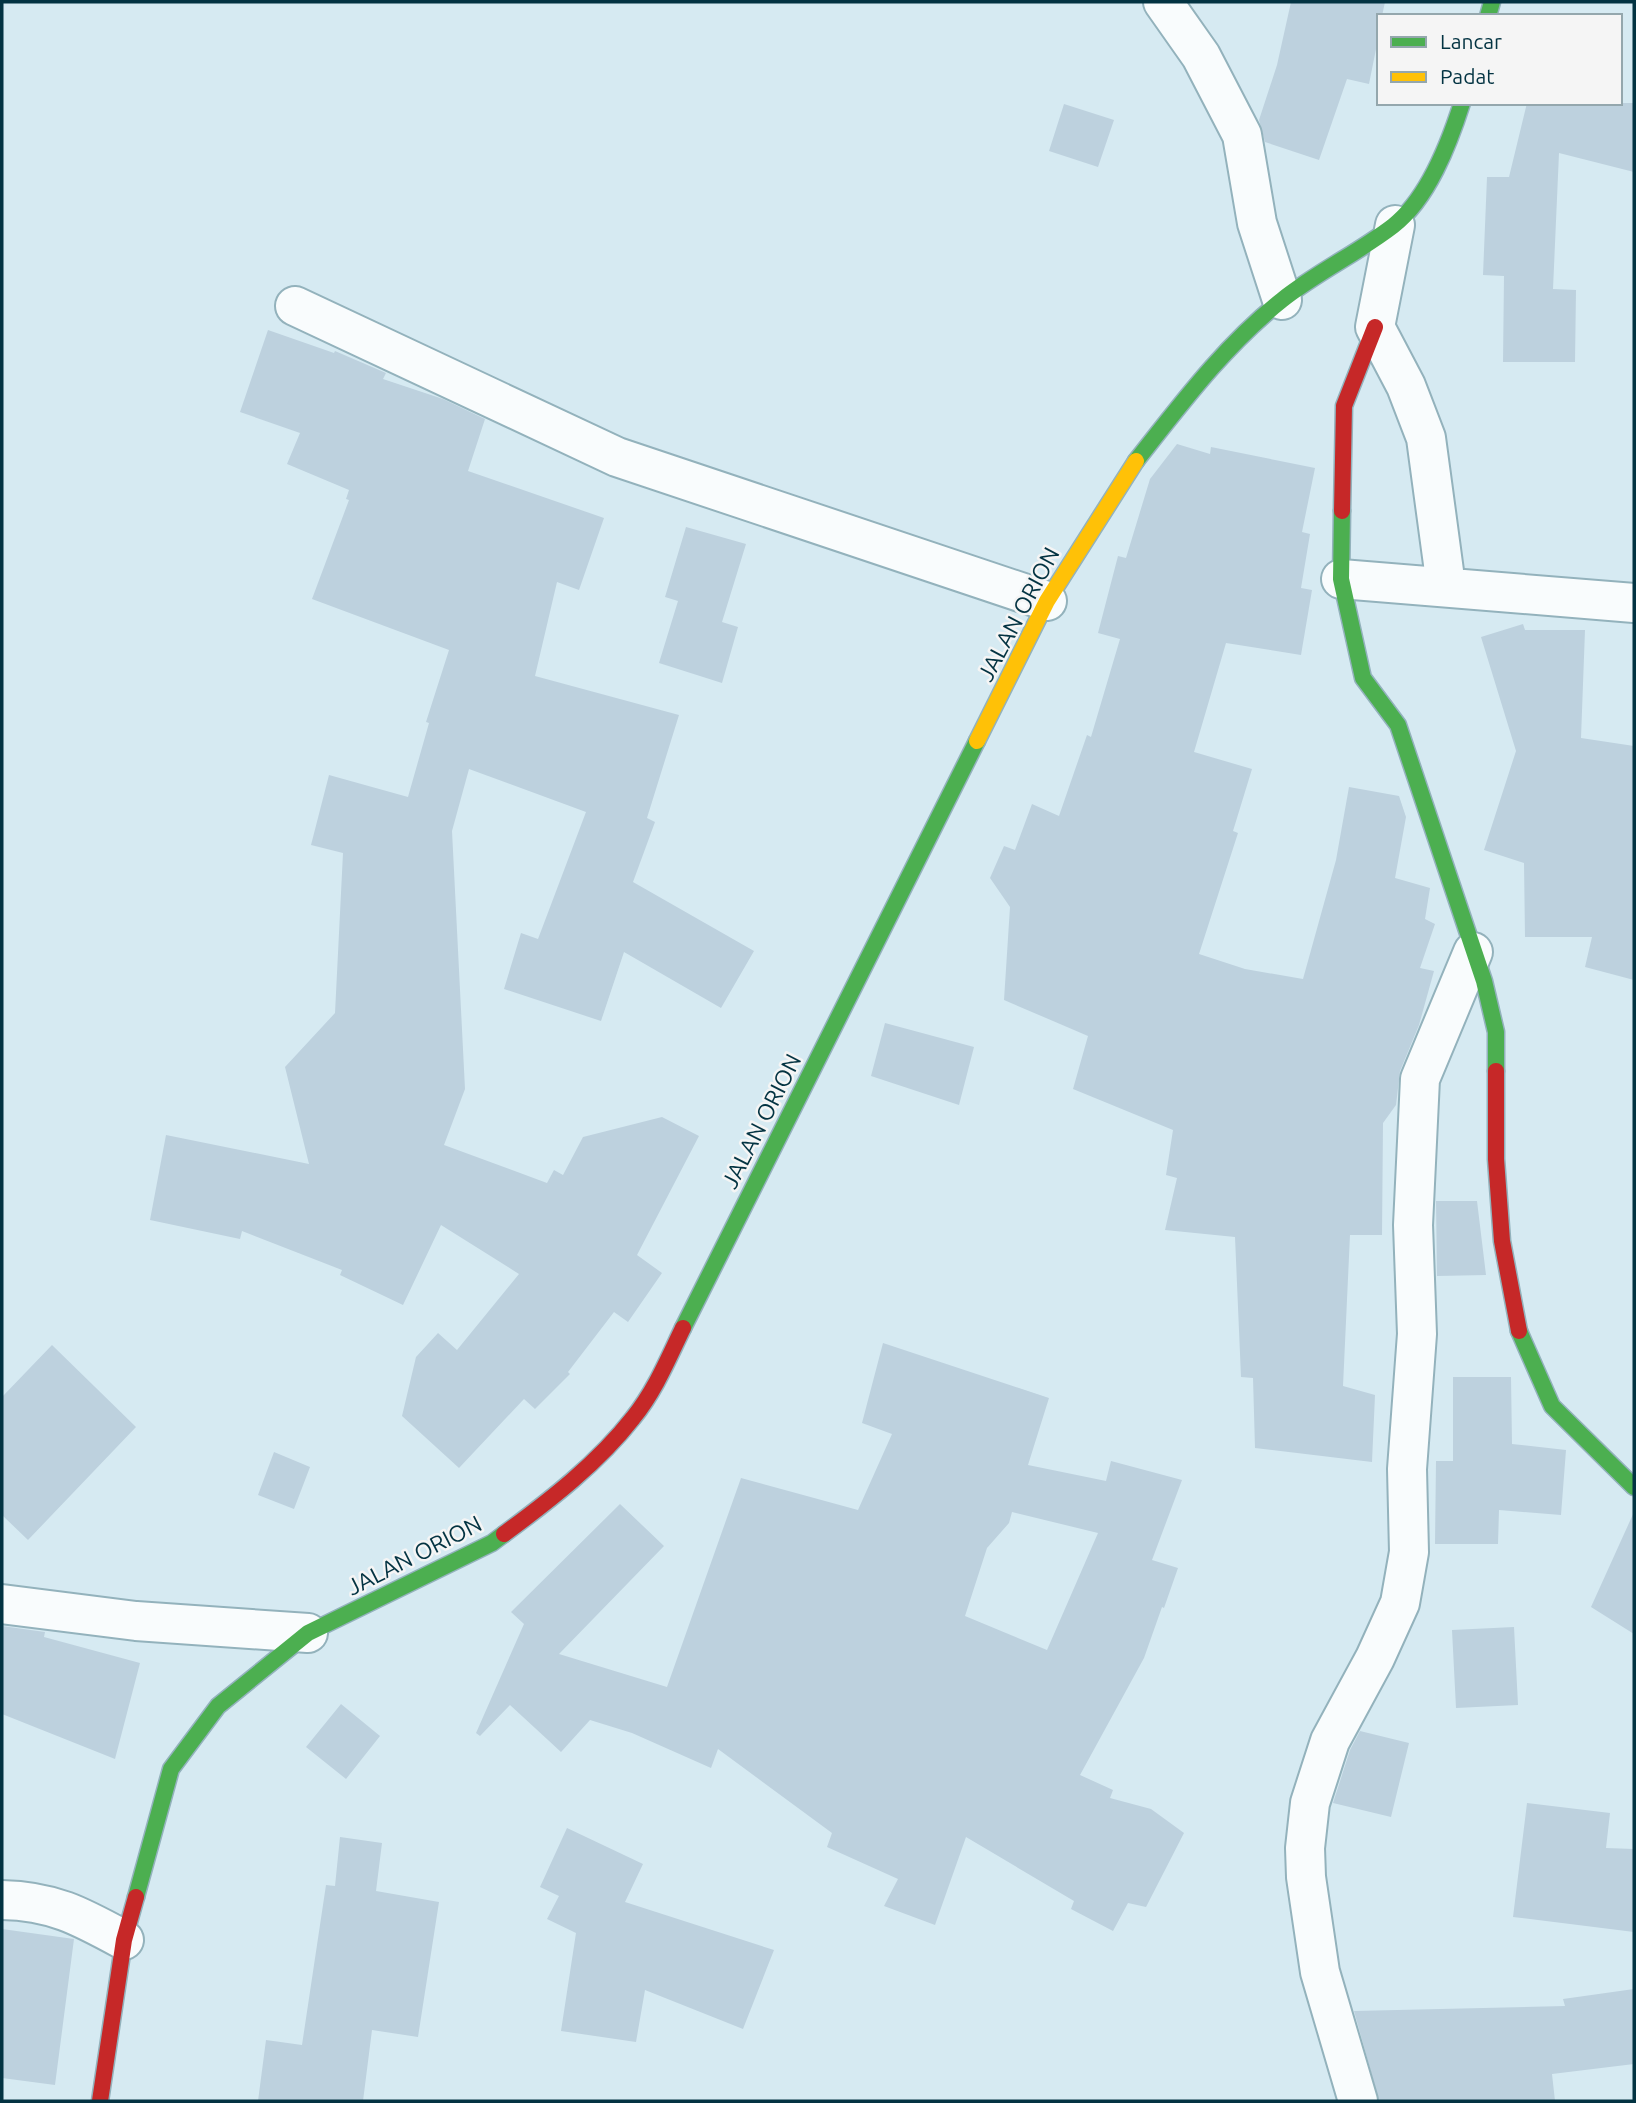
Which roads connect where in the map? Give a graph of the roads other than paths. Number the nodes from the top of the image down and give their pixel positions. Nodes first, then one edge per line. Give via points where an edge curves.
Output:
1 (1163, 2) edge
2 (1461, 105) edge
3 (1395, 225) junction
4 (1282, 300) junction
5 (295, 306) dead end
6 (1376, 327) junction
7 (1341, 579) junction
8 (1446, 586) junction
9 (1047, 601) junction
10 (1634, 603) edge
11 (1473, 951) junction
12 (1634, 1487) edge
13 (2, 1604) edge
14 (308, 1633) junction
15 (2, 1900) edge
16 (124, 1940) junction
17 (100, 2101) edge
18 (1358, 2101) edge

1 - 4 street via 1202,56 1242,135 1257,223
2 - 3 main road, JALAN ORION via 1422,194
3 - 4 main road, JALAN ORION
3 - 6 street
4 - 9 main road, JALAN ORION via 1202,377 1126,474
5 - 9 street via 617,457
6 - 7 main road via 1345,405
6 - 8 street via 1426,438
7 - 8 street
7 - 11 main road via 1363,678 1398,725
8 - 10 street
9 - 14 main road, JALAN ORION via 651,1393 632,1420 554,1497 492,1544
11 - 12 main road via 1496,1032 1496,1159 1502,1241 1520,1335 1552,1406
11 - 18 street via 1420,1079 1413,1225 1417,1334 1407,1469 1409,1552 1400,1603 1330,1741 1310,1803 1305,1848 1320,1972
13 - 14 street via 136,1621
14 - 16 main road, JALAN ORION via 218,1706 171,1769
15 - 16 street via 70,1910
16 - 17 main road, JALAN ORION

